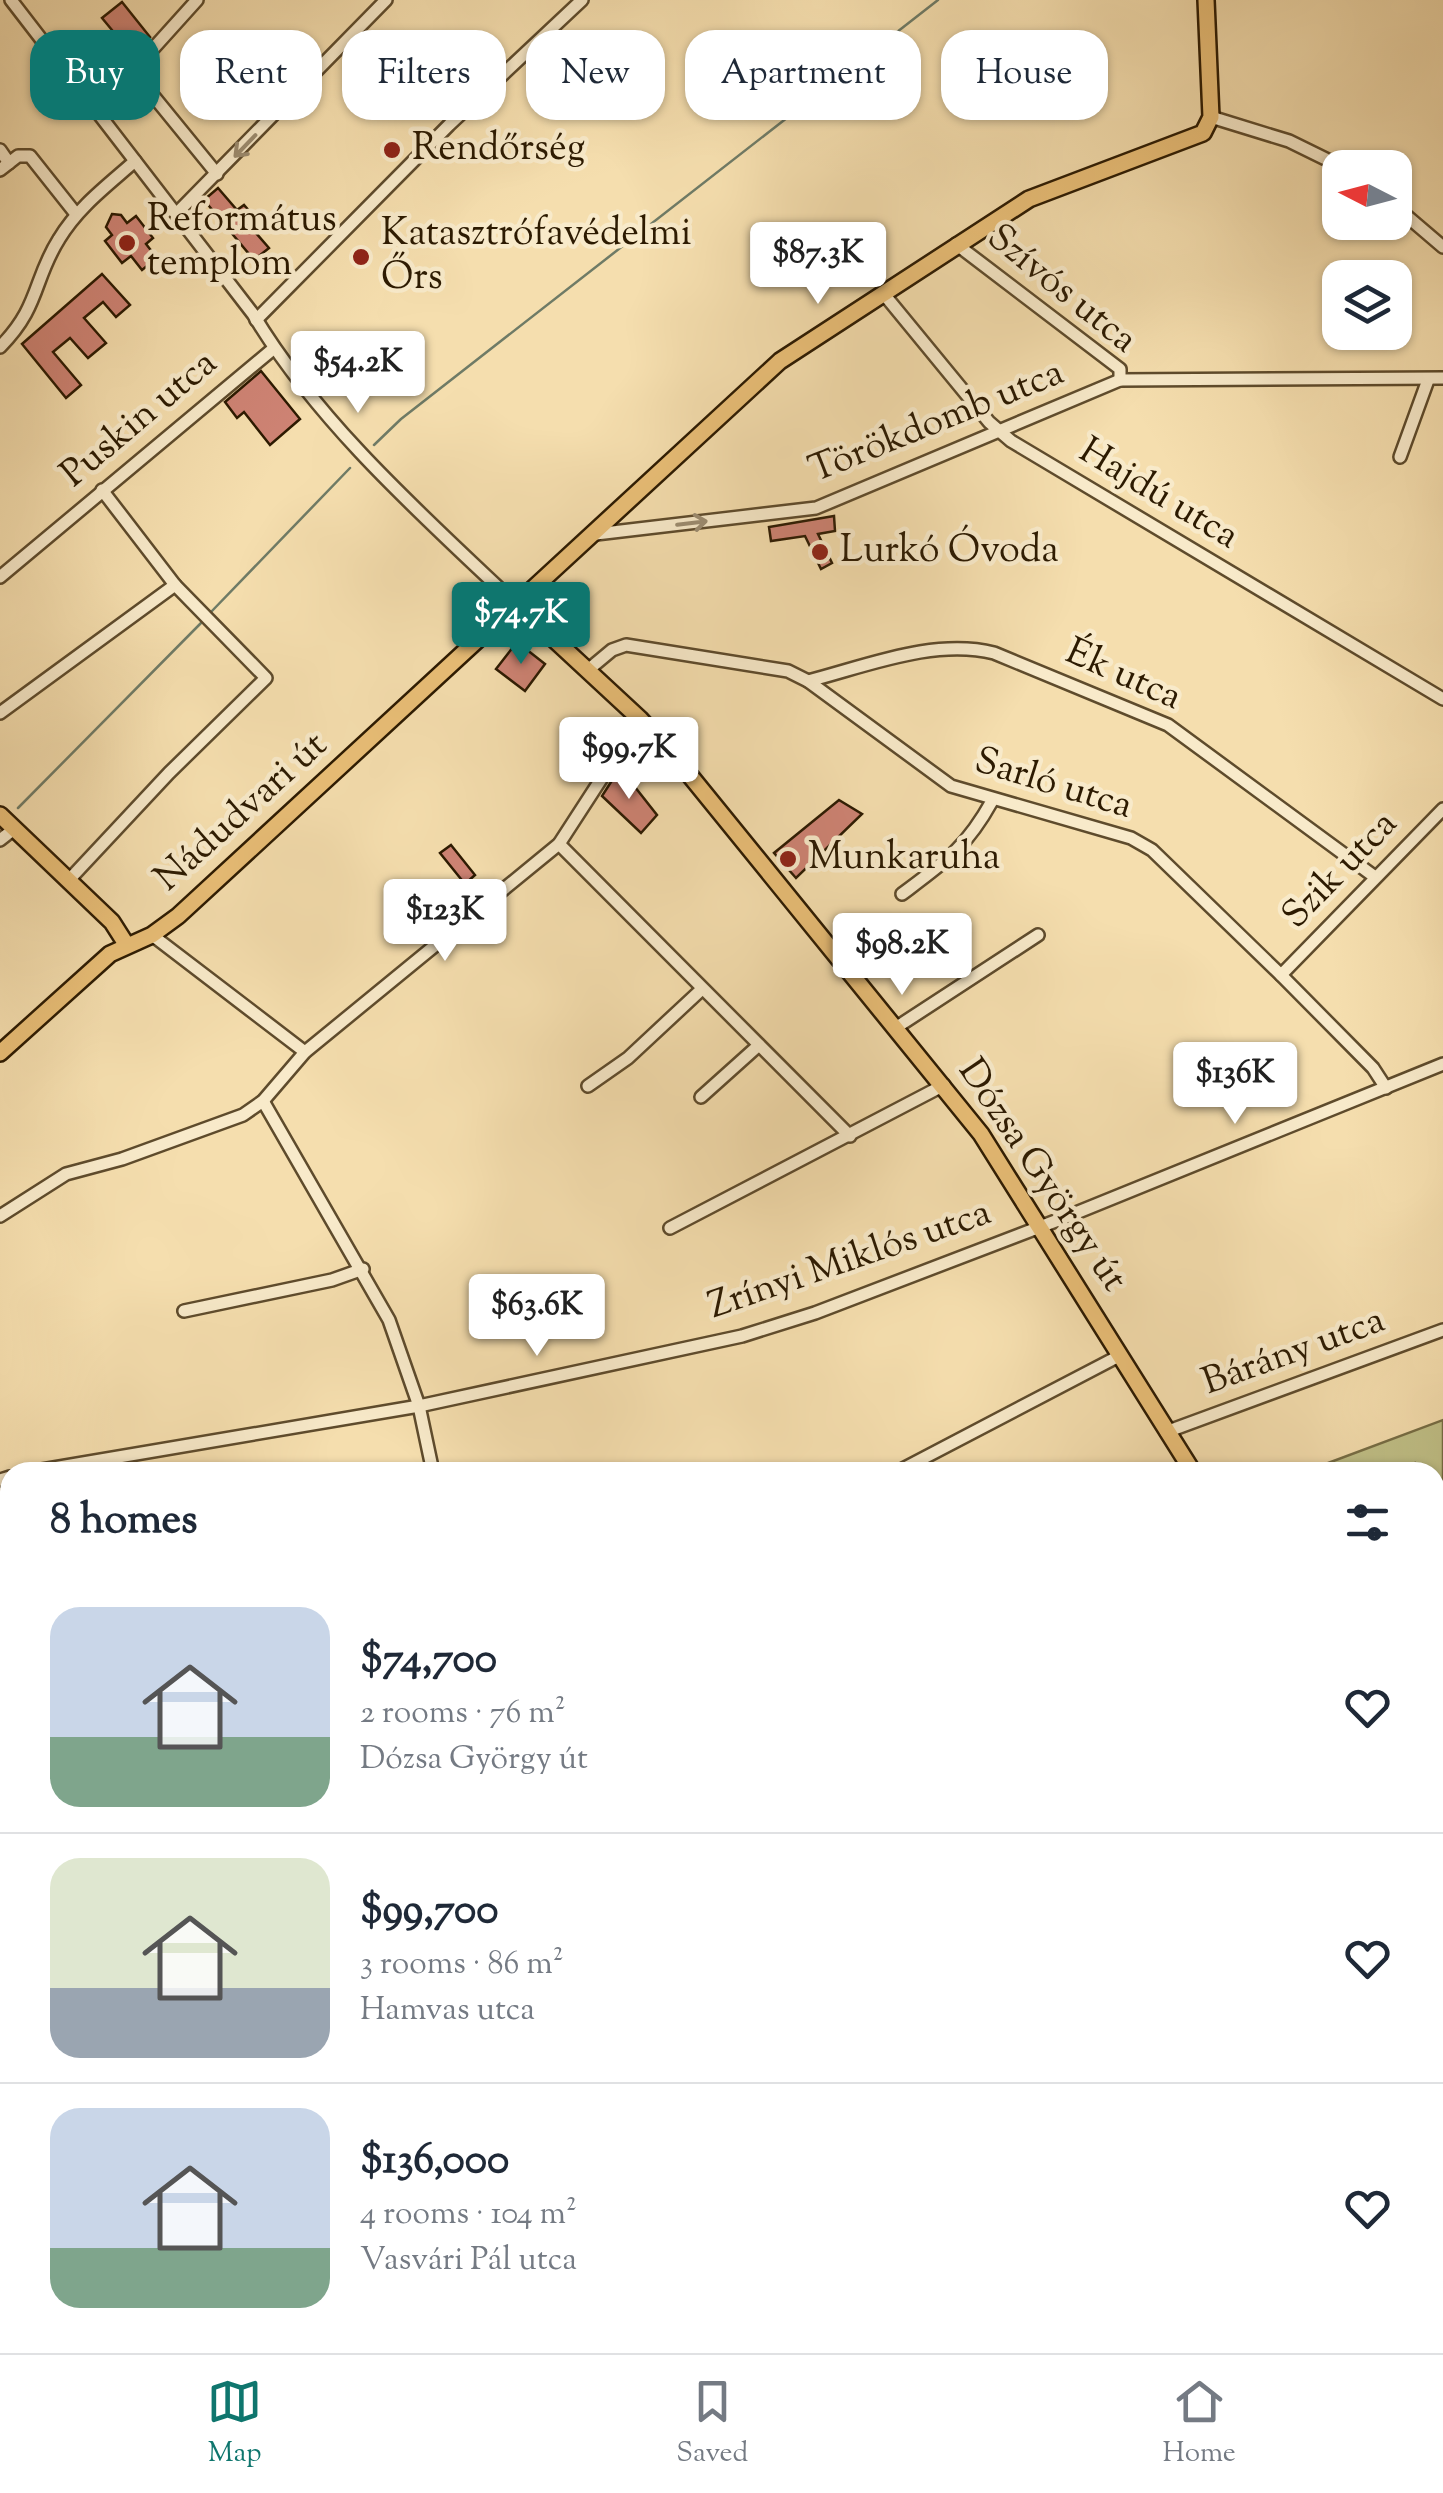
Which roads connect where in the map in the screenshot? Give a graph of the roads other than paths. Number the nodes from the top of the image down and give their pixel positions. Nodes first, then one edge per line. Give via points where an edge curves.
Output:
1 (11, 0) edge
2 (197, 0) edge
3 (386, 0) edge
4 (582, 0) edge
5 (1206, 0) edge
6 (34, 30) edge
7 (160, 40) edge
8 (160, 105) edge
9 (1211, 117) junction
10 (104, 120) edge
11 (0, 150) edge
12 (1322, 157) edge
13 (135, 161) junction
14 (5, 166) edge
15 (217, 174) junction
16 (76, 214) junction
17 (176, 214) junction
18 (1412, 221) edge
19 (956, 244) junction
20 (1443, 247) edge
21 (883, 294) junction
22 (255, 317) junction
23 (0, 347) edge
24 (272, 349) junction
25 (1443, 378) edge
26 (1120, 380) junction
27 (1428, 380) junction
28 (998, 431) junction
29 (1400, 457) dead end
30 (102, 490) junction
31 (596, 534) junction
32 (0, 577) edge
33 (175, 585) junction
34 (516, 604) junction
35 (588, 670) junction
36 (808, 681) junction
37 (1443, 698) edge
38 (0, 713) edge
39 (640, 719) junction
40 (992, 801) junction
41 (1443, 809) edge
42 (0, 815) edge
43 (14, 828) junction
44 (0, 840) edge
45 (559, 844) junction
46 (1375, 877) junction
47 (68, 881) junction
48 (902, 894) dead end
49 (1038, 934) dead end
50 (152, 935) junction
51 (126, 944) junction
52 (1281, 975) junction
53 (702, 989) junction
54 (897, 1027) junction
55 (759, 1045) junction
56 (0, 1052) edge
57 (305, 1052) junction
58 (1443, 1064) edge
59 (944, 1085) junction
60 (588, 1086) dead end
61 (1386, 1088) junction
62 (701, 1097) dead end
63 (263, 1101) junction
64 (850, 1136) junction
65 (0, 1216) edge
66 (1040, 1224) junction
67 (670, 1228) dead end
68 (362, 1269) junction
69 (184, 1311) dead end
70 (1443, 1330) edge
71 (1119, 1356) junction
72 (419, 1406) junction
73 (1166, 1432) junction
74 (89, 1462) edge
75 (431, 1462) edge
76 (917, 1462) edge
77 (1184, 1462) edge

1 - 6 street, Dózsa György út
2 - 7 street
3 -> 15 street
4 - 22 street
5 - 9 main road
8 - 15 street
9 - 12 street
9 - 19 main road, Nádudvari út via 1203,133 1058,185
10 - 13 street, Dózsa György út
11 - 14 street
13 - 16 street
13 - 17 street, Dózsa György út
14 - 16 street via 30,156
15 - 17 street
16 - 23 street via 56,242 29,313
17 - 22 street, Dózsa György út
18 - 20 street
19 - 21 main road, Nádudvari út
19 - 26 street, Szívós utca via 1120,369
21 - 28 street, Hajdú utca
21 - 31 main road, Nádudvari út via 780,361
22 - 24 street, Dózsa György út
24 - 30 street, Puskin utca
24 - 34 street, Dózsa György út via 412,505
25 - 27 street, Szívós utca
26 - 27 street, Szívós utca
26 - 28 street, Törökdomb utca
27 - 29 street
31 -> 28 street, Törökdomb utca via 816,508
28 - 37 street, Hajdú utca
30 - 32 street, Puskin utca
30 - 33 street
31 - 34 main road, Nádudvari út
33 - 38 street
33 - 47 street via 266,678
34 - 35 main road, Dózsa György út
34 - 50 main road, Nádudvari út
35 - 36 street, Sarló utca via 626,645 776,667
35 - 39 main road, Dózsa György út
36 - 40 street, Sarló utca via 951,786
36 - 46 street, Ék utca via 927,651 994,653 1168,726
39 - 45 street
39 - 54 main road, Dózsa György út
40 - 48 street via 973,836
40 - 52 street, Sarló utca via 1141,844
41 - 46 street, Szik utca
42 - 43 main road
43 - 44 street
43 - 47 main road
45 - 53 street
45 - 57 street
46 - 52 street, Szik utca
47 - 51 main road
49 - 54 street
50 - 51 main road, Nádudvari út
50 - 57 street
51 - 56 main road, Nádudvari út
52 - 61 street, Sarló utca
53 - 55 street
53 - 60 street
54 - 59 main road, Dózsa György út
55 - 62 street
55 - 64 street
57 - 63 street
58 - 61 street, Zrínyi Miklós utca
59 - 64 street
59 - 66 main road, Dózsa György út
61 - 66 street, Zrínyi Miklós utca
63 - 65 street via 243,1115 66,1174
63 - 68 street
64 - 67 street
66 - 71 main road, Dózsa György út
66 - 72 street, Zrínyi Miklós utca via 755,1332
68 - 69 street
68 - 72 street via 389,1320
70 - 73 street, Bárány utca
71 - 73 main road, Dózsa György út
71 - 76 street
72 - 74 street, Zrínyi Miklós utca
72 - 75 street
73 - 77 main road, Dózsa György út

